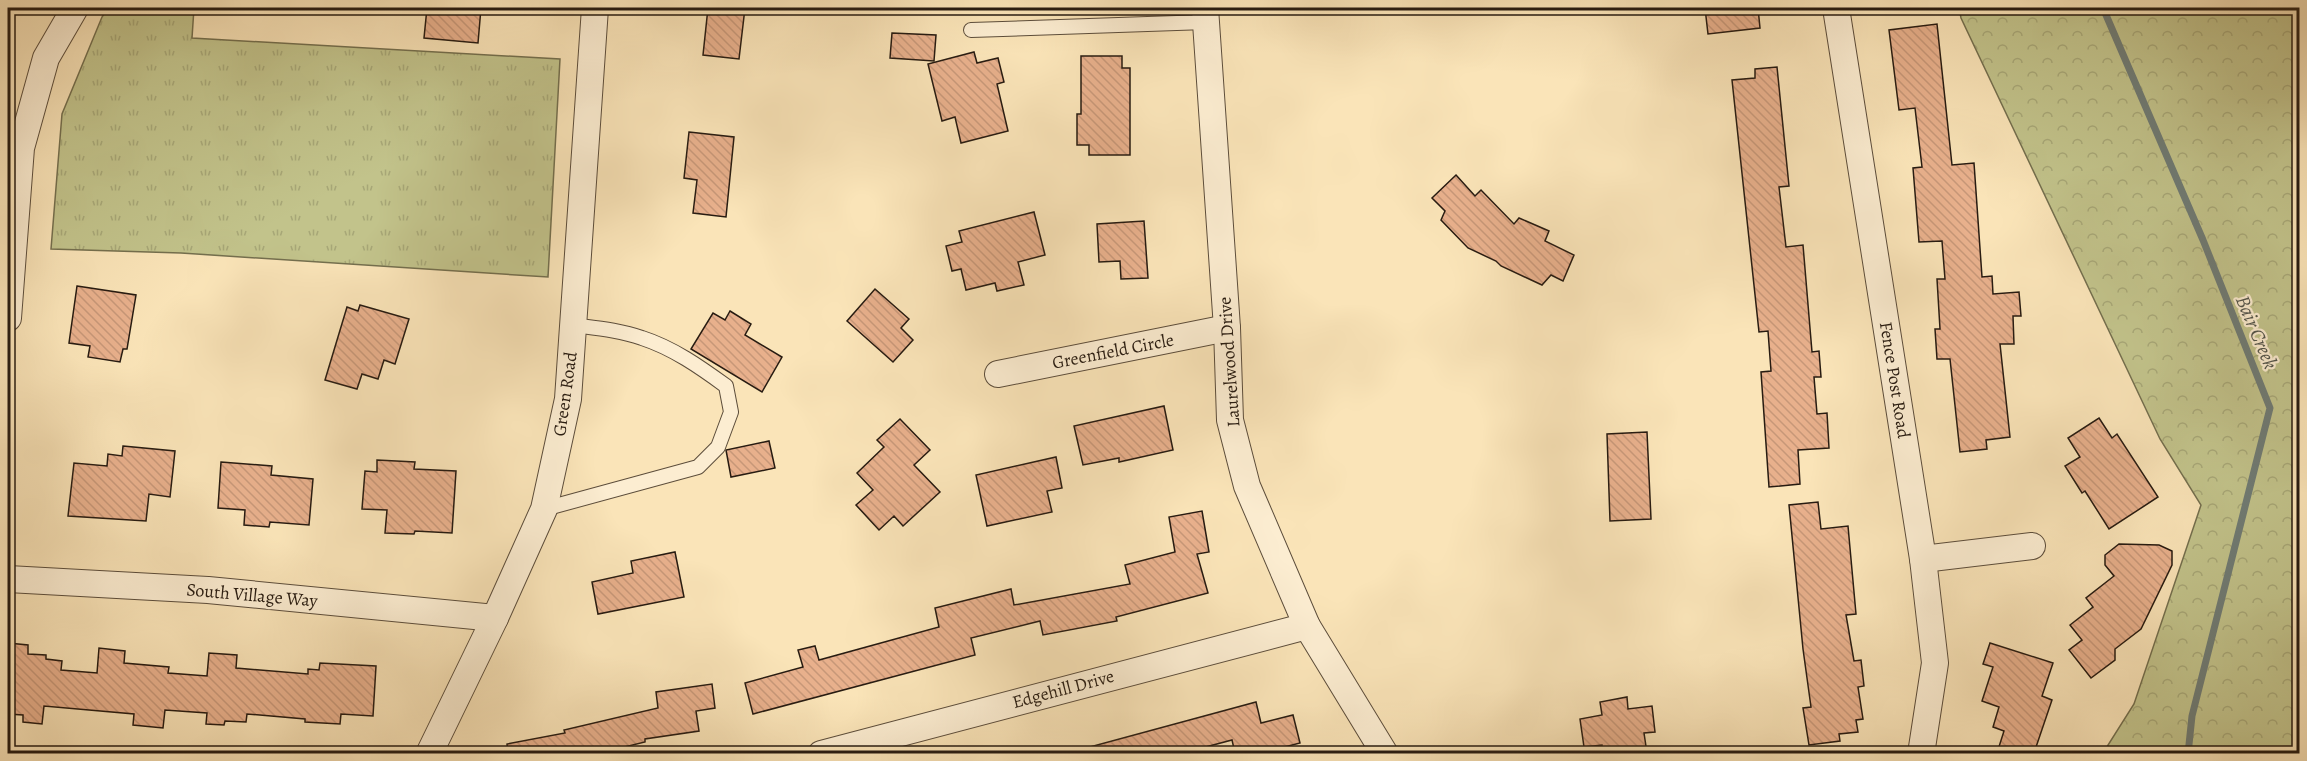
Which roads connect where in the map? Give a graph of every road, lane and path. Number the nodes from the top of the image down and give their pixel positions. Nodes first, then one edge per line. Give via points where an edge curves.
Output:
1 (75, 8) edge
2 (595, 8) edge
3 (1836, 8) edge
4 (1205, 15) edge
5 (971, 30) dead end
6 (8, 318) edge
7 (573, 325) junction
8 (1227, 328) junction
9 (998, 374) dead end
10 (544, 510) junction
11 (2032, 546) dead end
12 (1923, 559) junction
13 (8, 579) edge
14 (495, 618) junction
15 (1307, 626) junction
16 (429, 753) edge
17 (820, 753) edge
18 (1385, 753) edge
19 (1921, 753) edge

1 - 6 street via 46,58 21,148
2 - 7 street, Green Road
3 - 12 street, Fence Post Road
4 - 5 lane
4 - 8 street, Laurelwood Drive
7 - 10 street, Green Road via 568,399
7 - 10 lane via 642,338 690,360 726,386 731,412 718,447 698,467
8 - 9 street, Greenfield Circle
8 - 15 street, Laurelwood Drive via 1230,420 1247,486
10 - 14 street, Green Road
11 - 12 street
12 - 19 street, Fence Post Road via 1935,663
13 - 14 street, South Village Way via 208,590
14 - 16 street, Green Road
15 - 17 street, Edgehill Drive
15 - 18 street, Laurelwood Drive

